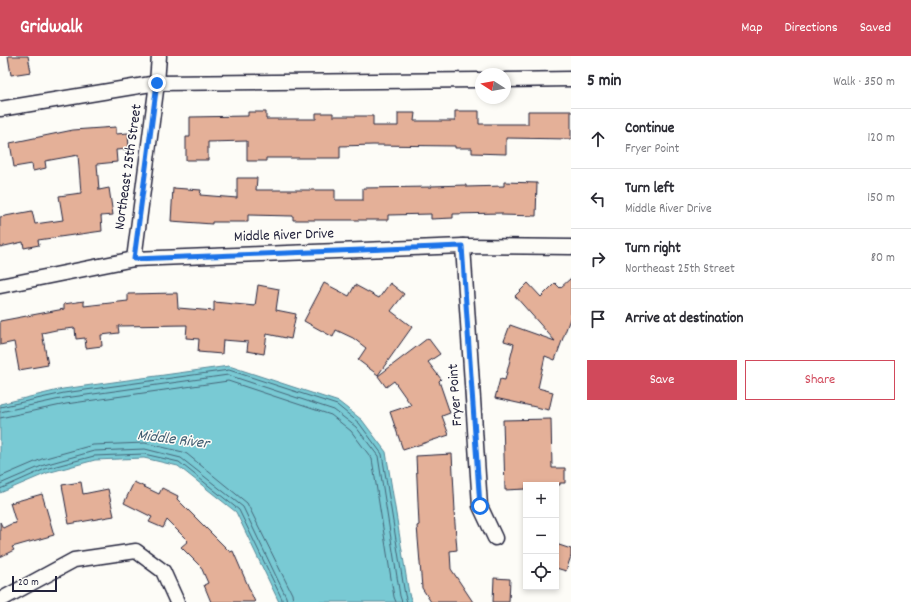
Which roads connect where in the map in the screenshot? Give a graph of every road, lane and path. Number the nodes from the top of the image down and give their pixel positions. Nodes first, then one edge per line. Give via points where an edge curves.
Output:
1 (159, 56) edge
2 (571, 79) edge
3 (475, 80) edge
4 (511, 80) edge
5 (157, 83) junction
6 (0, 110) edge
7 (462, 246) junction
8 (571, 247) edge
9 (134, 259) junction
10 (0, 286) edge
11 (495, 538) dead end
12 (0, 600) edge
13 (177, 602) edge

1 - 5 street, Northeast 25th Street
2 - 4 street
3 - 5 street
5 - 6 street
5 - 9 street, Northeast 25th Street
7 - 8 street, Middle River Drive
7 - 9 street, Middle River Drive
7 - 11 street, Fryer Point via 480,506
9 - 10 street, Middle River Drive
12 - 13 street via 74,560 136,551 163,571

